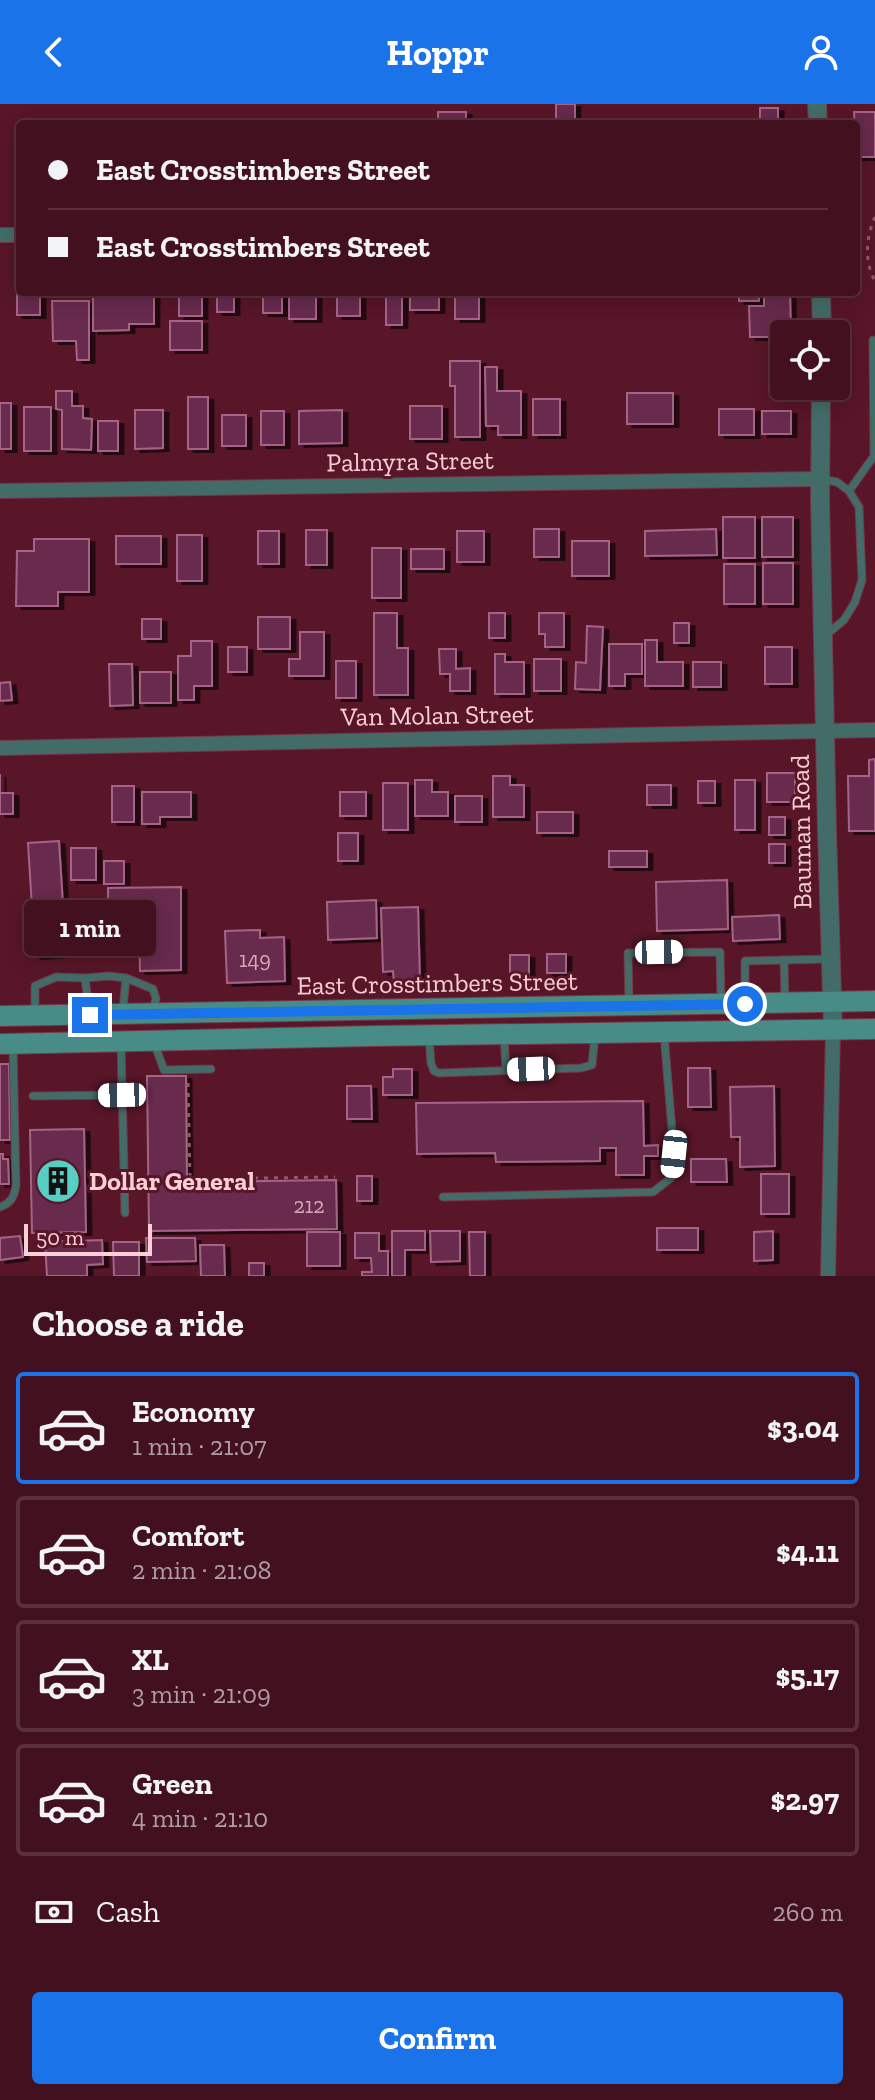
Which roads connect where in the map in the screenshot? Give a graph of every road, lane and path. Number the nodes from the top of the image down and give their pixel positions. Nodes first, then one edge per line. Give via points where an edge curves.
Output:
1 (875, 217) edge
2 (875, 281) edge
3 (821, 296) edge
4 (822, 320) edge
5 (873, 340) dead end
6 (821, 400) edge
7 (820, 479) junction
8 (0, 491) edge
9 (849, 491) junction
10 (824, 637) junction
11 (875, 730) edge
12 (825, 731) junction
13 (0, 748) edge
14 (830, 959) junction
15 (784, 960) junction
16 (85, 978) junction
17 (126, 978) junction
18 (875, 1001) edge
19 (832, 1002) junction
20 (785, 1003) junction
21 (745, 1004) junction
22 (721, 1005) junction
23 (629, 1006) junction
24 (594, 1007) junction
25 (376, 1010) junction
26 (123, 1014) junction
27 (152, 1014) junction
28 (90, 1015) junction
29 (0, 1016) edge
30 (35, 1016) junction
31 (833, 1029) junction
32 (875, 1029) edge
33 (664, 1032) junction
34 (595, 1033) junction
35 (504, 1034) junction
36 (429, 1035) junction
37 (374, 1036) junction
38 (154, 1040) junction
39 (121, 1041) junction
40 (7, 1044) edge
41 (211, 1069) dead end
42 (188, 1070) junction
43 (506, 1070) junction
44 (122, 1095) junction
45 (33, 1096) dead end
46 (335, 1177) dead end
47 (443, 1197) dead end
48 (0, 1207) edge
49 (125, 1213) dead end
50 (828, 1276) edge

1 - 2 path via 867,241
3 - 4 street
5 - 9 lane via 874,456
6 - 7 street, Bauman Road
7 - 8 street, Palmyra Street
7 - 9 lane
7 - 10 street, Bauman Road
9 - 10 lane via 859,507 862,580 844,620
10 - 12 street, Bauman Road
11 - 12 street, Van Molan Street
12 - 13 street, Van Molan Street
12 - 14 street, Bauman Road
14 - 15 lane
14 - 19 street, Bauman Road
15 - 20 lane
15 - 21 lane via 745,961
16 - 17 lane
16 - 28 lane
16 - 30 lane via 56,977 35,986
17 - 26 lane
17 - 27 lane via 153,989
18 - 19 main road, East Crosstimbers Street
19 - 20 main road, East Crosstimbers Street
19 - 31 street, Bauman Road
20 - 21 main road, East Crosstimbers Street
21 - 22 main road, East Crosstimbers Street
22 - 23 main road, East Crosstimbers Street
22 - 23 lane via 720,952 628,953
23 - 24 main road, East Crosstimbers Street
24 - 25 main road, East Crosstimbers Street
24 - 34 main road
25 - 27 main road, East Crosstimbers Street
25 - 37 main road
26 - 27 main road, East Crosstimbers Street
26 - 28 main road, East Crosstimbers Street
27 - 38 main road
28 - 30 main road, East Crosstimbers Street
29 - 30 main road, East Crosstimbers Street
31 - 32 main road, East Crosstimbers Street
31 - 33 main road, East Crosstimbers Street
31 - 50 street, Bauman Road
33 - 34 main road, East Crosstimbers Street
33 - 47 lane via 674,1154 671,1178 653,1192
34 - 35 main road, East Crosstimbers Street
34 - 43 lane via 592,1065
35 - 36 main road, East Crosstimbers Street
35 - 43 lane
36 - 37 main road, East Crosstimbers Street
36 - 43 lane via 434,1071
37 - 38 main road, East Crosstimbers Street
38 - 39 main road, East Crosstimbers Street
38 - 42 lane via 164,1070
39 - 40 main road, East Crosstimbers Street
39 - 44 lane
40 - 48 lane via 16,1186 14,1197
41 - 42 lane
42 - 46 path via 190,1179
44 - 45 lane
44 - 49 lane

